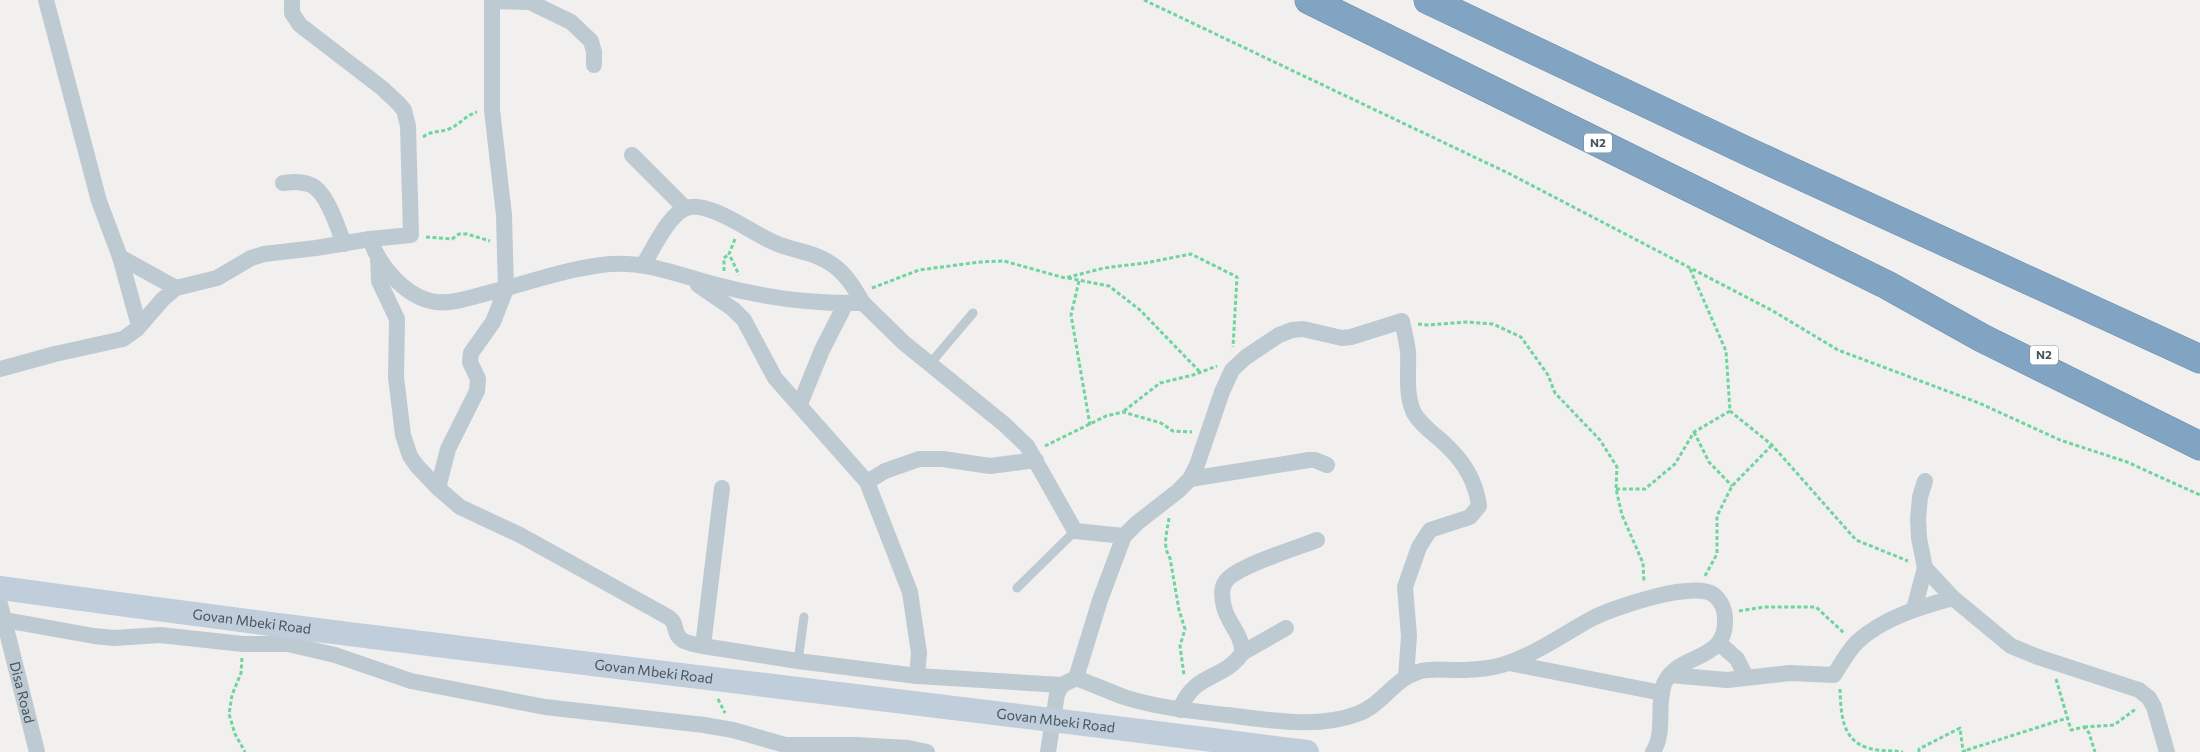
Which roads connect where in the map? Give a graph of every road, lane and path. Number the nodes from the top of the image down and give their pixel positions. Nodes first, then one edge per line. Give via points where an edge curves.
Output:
1 (46, 0) edge
2 (292, 0) edge
3 (492, 0) edge
4 (1144, 0) edge
5 (1309, 0) edge
6 (1428, 0) edge
7 (594, 65) dead end
8 (492, 110) junction
9 (409, 148) junction
10 (632, 154) dead end
11 (283, 183) dead end
12 (686, 208) junction
13 (740, 224) junction
14 (411, 235) junction
15 (504, 238) junction
16 (370, 239) junction
17 (344, 244) junction
18 (120, 257) junction
19 (378, 258) junction
20 (644, 265) junction
21 (1690, 268) junction
22 (686, 277) junction
23 (1065, 278) junction
24 (1079, 280) junction
25 (1887, 285) junction
26 (176, 288) junction
27 (506, 289) junction
28 (745, 292) junction
29 (856, 300) junction
30 (973, 313) dead end
31 (1402, 322) junction
32 (139, 326) junction
33 (2200, 359) edge
34 (930, 364) junction
35 (1232, 367) junction
36 (0, 369) edge
37 (1200, 372) junction
38 (800, 404) junction
39 (1123, 412) junction
40 (1730, 412) junction
41 (1090, 425) junction
42 (2200, 428) edge
43 (1173, 431) dead end
44 (1694, 432) junction
45 (1772, 445) junction
46 (2200, 446) edge
47 (1034, 456) junction
48 (1327, 465) dead end
49 (1190, 479) junction
50 (1925, 481) dead end
51 (867, 482) junction
52 (1732, 486) junction
53 (438, 488) junction
54 (722, 488) dead end
55 (1616, 489) junction
56 (2200, 495) edge
57 (1157, 507) junction
58 (1075, 532) junction
59 (1124, 536) junction
60 (1317, 540) dead end
61 (1925, 568) junction
62 (0, 588) edge
63 (1017, 588) dead end
64 (1698, 590) junction
65 (1953, 598) junction
66 (1646, 600) junction
67 (1914, 609) junction
68 (2, 614) edge
69 (1725, 614) junction
70 (804, 617) dead end
71 (1286, 628) dead end
72 (1719, 643) junction
73 (1856, 643) junction
74 (243, 644) junction
75 (703, 646) junction
76 (1242, 653) junction
77 (798, 661) junction
78 (2052, 662) junction
79 (1509, 663) junction
80 (1670, 675) junction
81 (1834, 675) junction
82 (917, 676) junction
83 (703, 677) junction
84 (1406, 677) junction
85 (1746, 677) junction
86 (1069, 681) junction
87 (1662, 693) junction
88 (2149, 698) junction
89 (1182, 704) junction
90 (2067, 718) junction
91 (1052, 721) junction
92 (2084, 727) junction
93 (733, 730) junction
94 (783, 749) edge
95 (1919, 751) edge
96 (1967, 751) edge
97 (37, 752) edge
98 (245, 752) edge
99 (927, 752) edge
100 (1048, 752) edge
101 (1307, 752) edge
102 (1653, 752) edge
103 (1903, 752) edge
104 (1913, 752) edge
105 (2096, 752) edge
106 (2167, 752) edge

1 - 18 street via 99,201
2 - 9 street via 292,13 300,26 382,88 404,110
3 - 7 street via 530,2 571,22 591,41
3 - 8 street
4 - 21 path via 1510,174
5 - 25 highway, N2
6 - 33 highway
8 - 9 path via 474,112 450,129 429,132
8 - 15 street
9 - 14 street
10 - 12 street
11 - 17 street via 313,185 328,205
12 - 13 street via 696,207
12 - 20 street via 671,220
13 - 28 path via 729,254
13 - 29 street via 772,242 808,252 833,265
14 - 15 path via 452,239 459,234 467,234 494,242
14 - 16 street
15 - 27 street
16 - 17 street
16 - 19 street
17 - 26 street via 264,254 217,278
18 - 26 street
18 - 32 street
19 - 27 street via 403,285 435,302
19 - 53 street via 379,281 397,319 396,377 403,435 410,456
20 - 22 street
20 - 27 street via 609,264
21 - 40 path via 1726,351
21 - 56 path via 1852,356 1979,403 2060,440 2127,462
22 - 28 street
22 - 38 street via 744,320 771,372
23 - 24 path
23 - 29 path via 1004,261 980,262 919,270
23 - 35 path via 1104,268 1191,254 1237,277
24 - 37 path via 1109,286 1140,310
24 - 41 path via 1071,315
25 - 42 highway, N2 via 2003,335
25 - 46 highway via 1991,342
26 - 32 street
27 - 53 street via 493,322 470,357 478,379 477,391 448,449
28 - 29 street via 783,300
29 - 34 street
29 - 38 street via 822,350
30 - 34 lane
31 - 35 street via 1342,338 1302,329 1292,330 1279,335
31 - 55 path via 1493,324 1521,337 1548,375 1555,393 1600,440 1618,467
31 - 84 street via 1408,351 1412,408 1426,428 1467,470 1476,488 1479,506 1470,517 1430,530 1419,546 1405,587 1409,636
32 - 36 street via 123,339
34 - 47 street via 1004,424
35 - 37 path via 1210,367
35 - 49 street
37 - 39 path via 1160,383
38 - 51 street
39 - 41 path via 1106,416
39 - 43 path
40 - 44 path
40 - 45 path
41 - 47 path
44 - 52 path via 1709,462
44 - 55 path via 1675,464 1645,490
45 - 52 path
45 - 61 path via 1856,540
47 - 51 street via 990,466 919,459 885,471
47 - 58 street
48 - 49 street via 1309,460
49 - 57 street
50 - 61 street via 1918,519 1918,538
51 - 82 street via 910,592 919,653
52 - 64 path via 1716,516 1717,554
53 - 75 street via 468,512 520,535 668,617 675,623 680,639
54 - 75 street
55 - 66 path via 1622,515 1643,563
57 - 59 street
57 - 89 path via 1169,519 1166,552 1185,629 1180,646 1184,674
58 - 59 street
58 - 63 lane
59 - 86 street
60 - 76 street via 1243,569 1225,582 1222,590 1224,607 1239,636
61 - 65 street
61 - 67 street
62 - 83 main road, Govan Mbeki Road
64 - 66 street
64 - 69 street via 1716,596
65 - 67 street
65 - 78 street via 2011,646
66 - 79 street via 1605,613
67 - 73 street
68 - 74 street via 94,636 160,635
68 - 97 street, Disa Road
69 - 72 street via 1726,626
69 - 73 path via 1764,607 1816,607
70 - 77 lane
71 - 76 street
72 - 80 street
72 - 85 street via 1737,659
73 - 81 street
74 - 93 street via 308,647 411,681 545,707
74 - 98 path via 241,673 229,714
75 - 77 street
76 - 89 street via 1231,664 1194,686
77 - 82 street
78 - 88 street via 2127,684
78 - 90 path
79 - 84 street via 1477,670 1424,671
79 - 87 street
80 - 85 street via 1710,680
80 - 87 street
81 - 85 street via 1790,673
81 - 103 path via 1839,684 1842,718 1848,733 1858,744 1869,748
82 - 86 street
83 - 91 main road, Govan Mbeki Road
83 - 93 path
84 - 89 street via 1369,709 1337,720 1276,721
86 - 89 street via 1124,696
86 - 91 street via 1057,694
87 - 102 street via 1660,734
88 - 92 path via 2114,725
88 - 106 street
90 - 92 path via 2071,730
90 - 96 path
91 - 100 street
91 - 101 main road, Govan Mbeki Road
92 - 105 path
93 - 94 street
94 - 99 street via 856,745
95 - 96 path via 1960,728 1963,751
95 - 104 path

